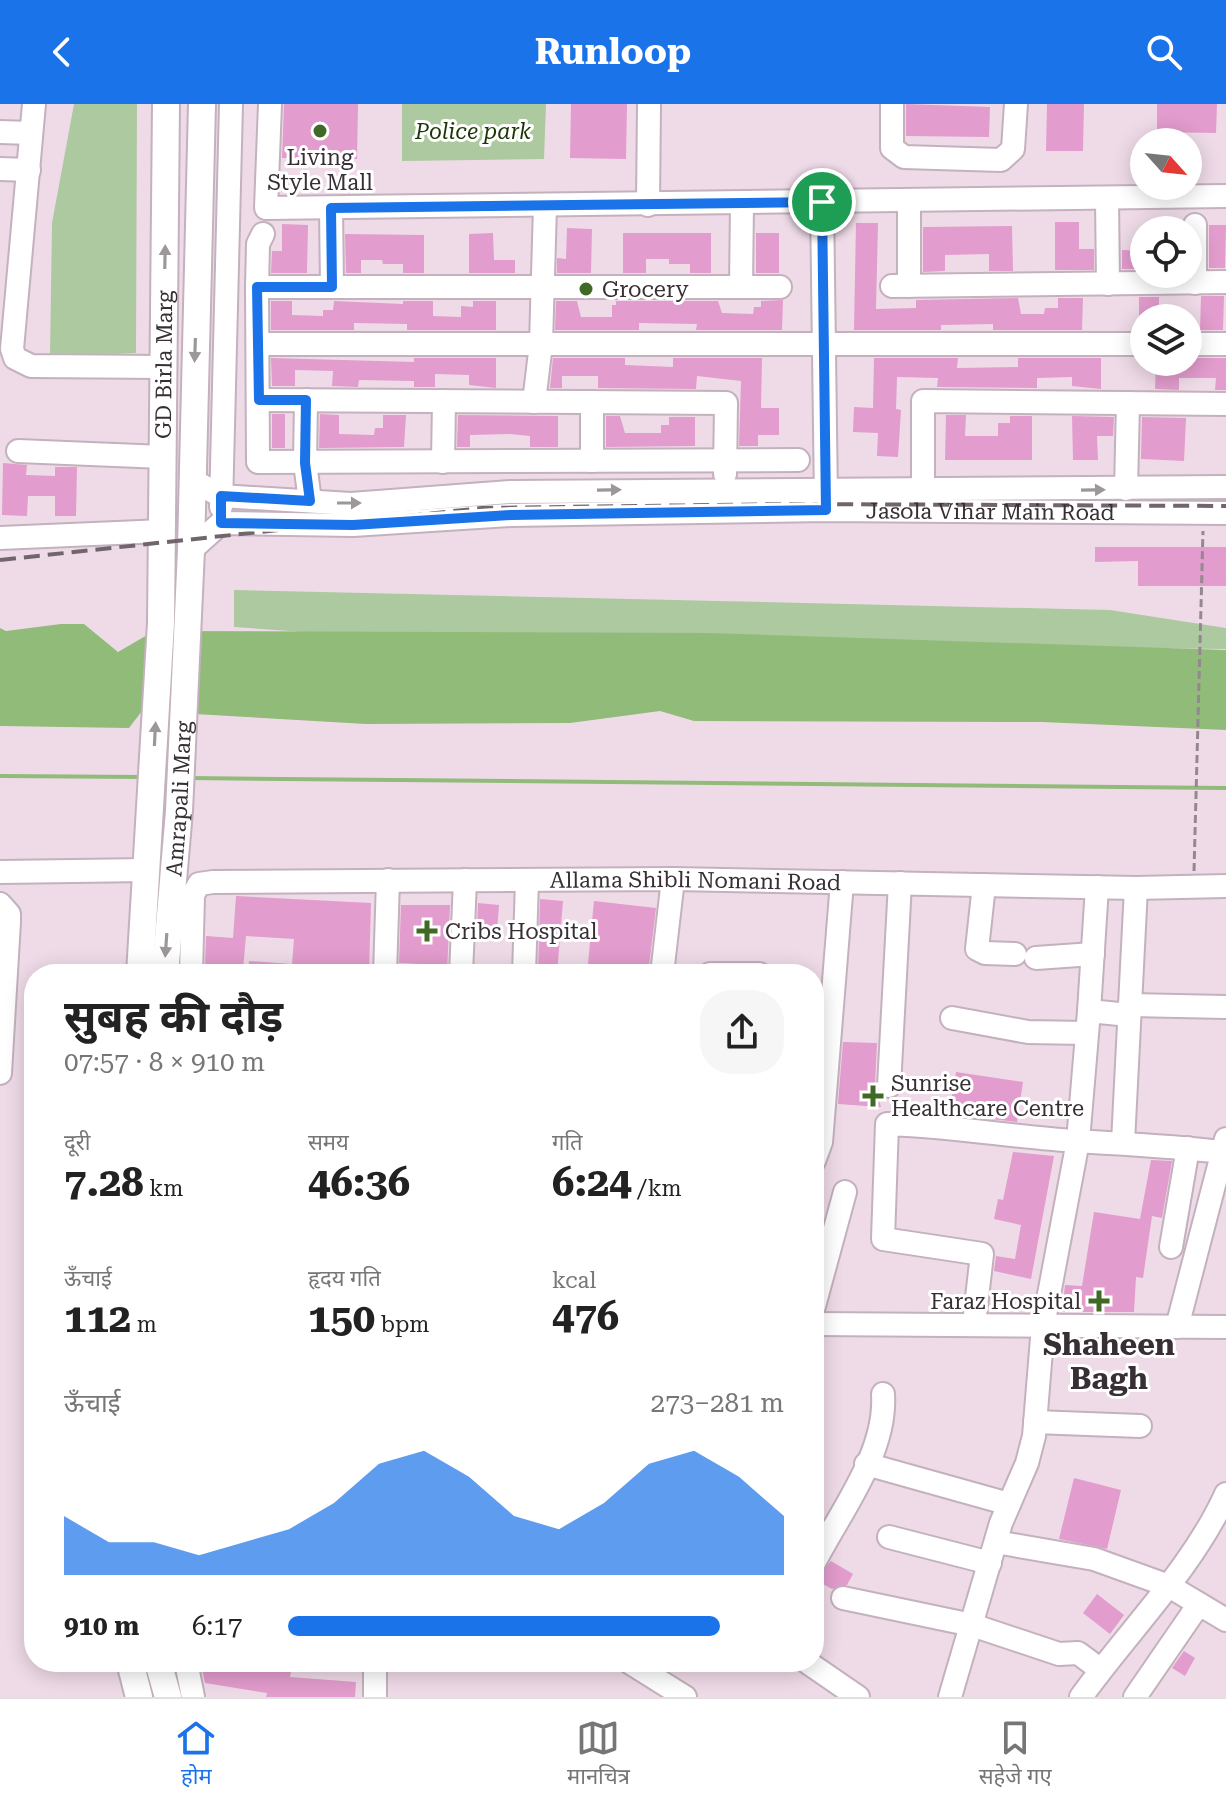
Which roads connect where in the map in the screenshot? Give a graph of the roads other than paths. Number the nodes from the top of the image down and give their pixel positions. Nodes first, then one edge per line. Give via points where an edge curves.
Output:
1 (34, 104) edge
2 (166, 104) edge
3 (202, 104) edge
4 (231, 104) edge
5 (270, 104) edge
6 (649, 104) edge
7 (892, 104) edge
8 (1016, 104) edge
9 (0, 132) edge
10 (31, 133) junction
11 (0, 169) edge
12 (29, 170) junction
13 (1226, 196) edge
14 (1107, 198) junction
15 (909, 201) junction
16 (822, 202) junction
17 (742, 204) junction
18 (648, 205) junction
19 (545, 206) junction
20 (331, 208) junction
21 (0, 219) edge
22 (23, 220) junction
23 (263, 234) dead end
24 (1226, 282) edge
25 (1202, 283) edge
26 (1108, 284) junction
27 (1130, 284) edge
28 (257, 287) junction
29 (332, 287) junction
30 (542, 287) junction
31 (741, 287) junction
32 (780, 287) dead end
33 (8, 290) edge
34 (825, 343) junction
35 (258, 344) junction
36 (541, 344) junction
37 (1130, 344) edge
38 (1202, 344) edge
39 (1226, 344) edge
40 (164, 367) junction
41 (259, 400) junction
42 (306, 400) junction
43 (444, 401) junction
44 (534, 402) junction
45 (592, 402) junction
46 (1128, 403) junction
47 (1226, 404) edge
48 (18, 451) dead end
49 (163, 457) junction
50 (798, 460) dead end
51 (592, 461) junction
52 (725, 461) junction
53 (443, 462) junction
54 (509, 462) junction
55 (305, 463) junction
56 (192, 480) junction
57 (1226, 487) edge
58 (725, 488) junction
59 (1152, 488) junction
60 (1126, 489) junction
61 (923, 490) junction
62 (510, 492) junction
63 (221, 496) junction
64 (826, 500) junction
65 (310, 501) junction
66 (1153, 513) junction
67 (1226, 513) edge
68 (221, 523) junction
69 (163, 531) junction
70 (0, 538) edge
71 (191, 550) junction
72 (174, 622) junction
73 (148, 870) junction
74 (0, 872) edge
75 (673, 879) junction
76 (388, 880) junction
77 (465, 880) junction
78 (527, 880) junction
79 (842, 882) junction
80 (900, 883) junction
81 (984, 885) junction
82 (1226, 886) edge
83 (1097, 887) junction
84 (1136, 888) junction
85 (181, 895) junction
86 (0, 904) edge
87 (1093, 954) junction
88 (141, 964) edge
89 (167, 964) edge
90 (190, 964) edge
91 (385, 964) edge
92 (461, 964) edge
93 (524, 964) edge
94 (663, 964) edge
95 (1226, 1007) edge
96 (1130, 1010) junction
97 (952, 1018) dead end
98 (1088, 1022) junction
99 (0, 1073) edge
100 (889, 1086) dead end
101 (824, 1105) edge
102 (1078, 1141) junction
103 (1123, 1142) junction
104 (1224, 1145) edge
105 (1188, 1148) junction
106 (845, 1192) dead end
107 (1171, 1247) dead end
108 (824, 1269) edge
109 (824, 1324) edge
110 (974, 1324) junction
111 (1043, 1326) junction
112 (1177, 1327) junction
113 (1226, 1327) edge
114 (883, 1394) dead end
115 (1035, 1422) junction
116 (1140, 1426) dead end
117 (866, 1464) junction
118 (1226, 1494) edge
119 (1009, 1504) junction
120 (889, 1537) dead end
121 (824, 1544) edge
122 (993, 1552) junction
123 (1169, 1586) junction
124 (843, 1598) dead end
125 (1199, 1604) junction
126 (1226, 1620) edge
127 (972, 1625) junction
128 (1101, 1670) junction
129 (133, 1672) edge
130 (161, 1672) edge
131 (188, 1672) edge
132 (375, 1672) edge
133 (645, 1672) edge
134 (822, 1672) edge
135 (139, 1697) edge
136 (168, 1697) edge
137 (193, 1697) edge
138 (375, 1697) edge
139 (685, 1697) edge
140 (858, 1697) edge
141 (950, 1697) edge
142 (1081, 1697) edge
143 (1135, 1697) edge

1 - 10 street
40 -> 2 main road, GD Birla Marg
3 -> 56 main road, GD Birla Marg
4 - 63 street
5 - 20 street via 266,208
6 - 18 street
7 - 8 street via 892,148 904,157 1001,160 1013,149
9 - 10 street
10 - 12 street
11 - 12 street
12 - 22 street
13 - 14 street
14 - 15 street
14 - 26 street
15 - 16 street
15 - 26 street via 901,286
16 - 17 street
16 - 34 street
17 - 18 street
17 - 31 street
18 - 19 street
19 - 20 street
19 - 30 street
20 - 29 street
21 - 22 street
22 - 33 street
23 - 28 street
24 - 25 street
26 - 27 street
28 - 29 street
28 - 35 street
29 - 30 street
30 - 31 street
30 - 36 street
31 - 32 street
33 - 40 street via 12,349 22,364
34 - 36 street
34 - 37 street
34 - 64 street
35 - 36 street
35 - 41 street
36 - 44 street
38 - 39 street
40 - 49 main road, GD Birla Marg
41 - 42 street
41 - 55 street via 258,462
42 - 43 street
42 - 55 street
43 - 44 street
43 - 53 street
44 - 45 street
45 - 51 street
45 - 52 street via 726,403
46 - 47 street
46 - 60 street
46 - 61 street via 923,401
48 - 49 street
49 - 69 main road, GD Birla Marg
50 - 52 street
51 - 52 street
51 - 54 street
52 - 58 street
53 - 54 street
53 - 55 street
54 - 62 street
55 - 65 street
56 - 63 street, Jasola Vihar Main Road
56 - 71 main road, GD Birla Marg
57 - 59 street, Jasola Vihar Main Road
62 -> 58 street, Jasola Vihar Main Road
58 - 64 street, Jasola Vihar Main Road
59 - 60 street, Jasola Vihar Main Road
59 - 66 street
61 -> 60 street, Jasola Vihar Main Road
61 - 64 street, Jasola Vihar Main Road
65 -> 62 street, Jasola Vihar Main Road via 351,504
63 - 65 street, Jasola Vihar Main Road
63 - 68 street
64 - 66 street, Jasola Vihar Main Road
64 - 68 street, Jasola Vihar Main Road via 353,525
66 - 67 street, Jasola Vihar Main Road
68 - 71 street
69 - 70 street
69 - 72 main road, GD Birla Marg
71 - 72 main road, GD Birla Marg
73 -> 72 main road, Amrapali Marg
72 - 85 main road, Amrapali Marg
73 - 74 street
73 - 88 main road, Amrapali Marg
75 - 78 street, Allama Shibli Nomani Road
75 - 79 street, Allama Shibli Nomani Road
75 - 94 street
76 - 77 street, Allama Shibli Nomani Road
76 - 85 street, Allama Shibli Nomani Road via 213,882
76 - 91 street
77 - 78 street, Allama Shibli Nomani Road
77 - 92 street
78 - 93 street
79 - 80 street, Allama Shibli Nomani Road
79 - 101 street
80 - 81 street, Allama Shibli Nomani Road
80 - 100 street
81 - 83 street, Allama Shibli Nomani Road
81 - 87 street via 977,949 1026,956
82 - 84 street, Allama Shibli Nomani Road
83 - 84 street, Allama Shibli Nomani Road
83 - 87 street
84 - 96 street
85 -> 89 main road, Amrapali Marg
85 - 90 street
86 - 99 street via 9,914
87 - 98 street
95 - 96 street
96 - 98 street
96 - 103 street
97 - 98 street via 1028,1032
98 - 102 street
102 - 103 street
102 - 110 street via 887,1124 883,1239 982,1254
102 - 111 street
103 - 105 street
104 - 105 street
104 - 112 street
105 - 107 street
106 - 108 street
109 - 110 street
110 - 111 street
111 - 112 street
111 - 115 street
112 - 113 street
114 - 117 street via 884,1417
115 - 116 street
115 - 119 street via 1027,1463
117 - 119 street
117 - 121 street
118 - 123 street
119 - 122 street
120 - 122 street
122 - 123 street via 1068,1553
122 - 127 street
123 - 125 street
123 - 128 street
124 - 127 street
125 - 126 street
125 - 143 street
127 - 128 street via 1059,1654 1078,1653
127 - 141 street
128 - 142 street
129 - 135 main road
130 - 136 main road
131 - 137 street
132 - 138 street
133 - 139 street
134 - 140 street

